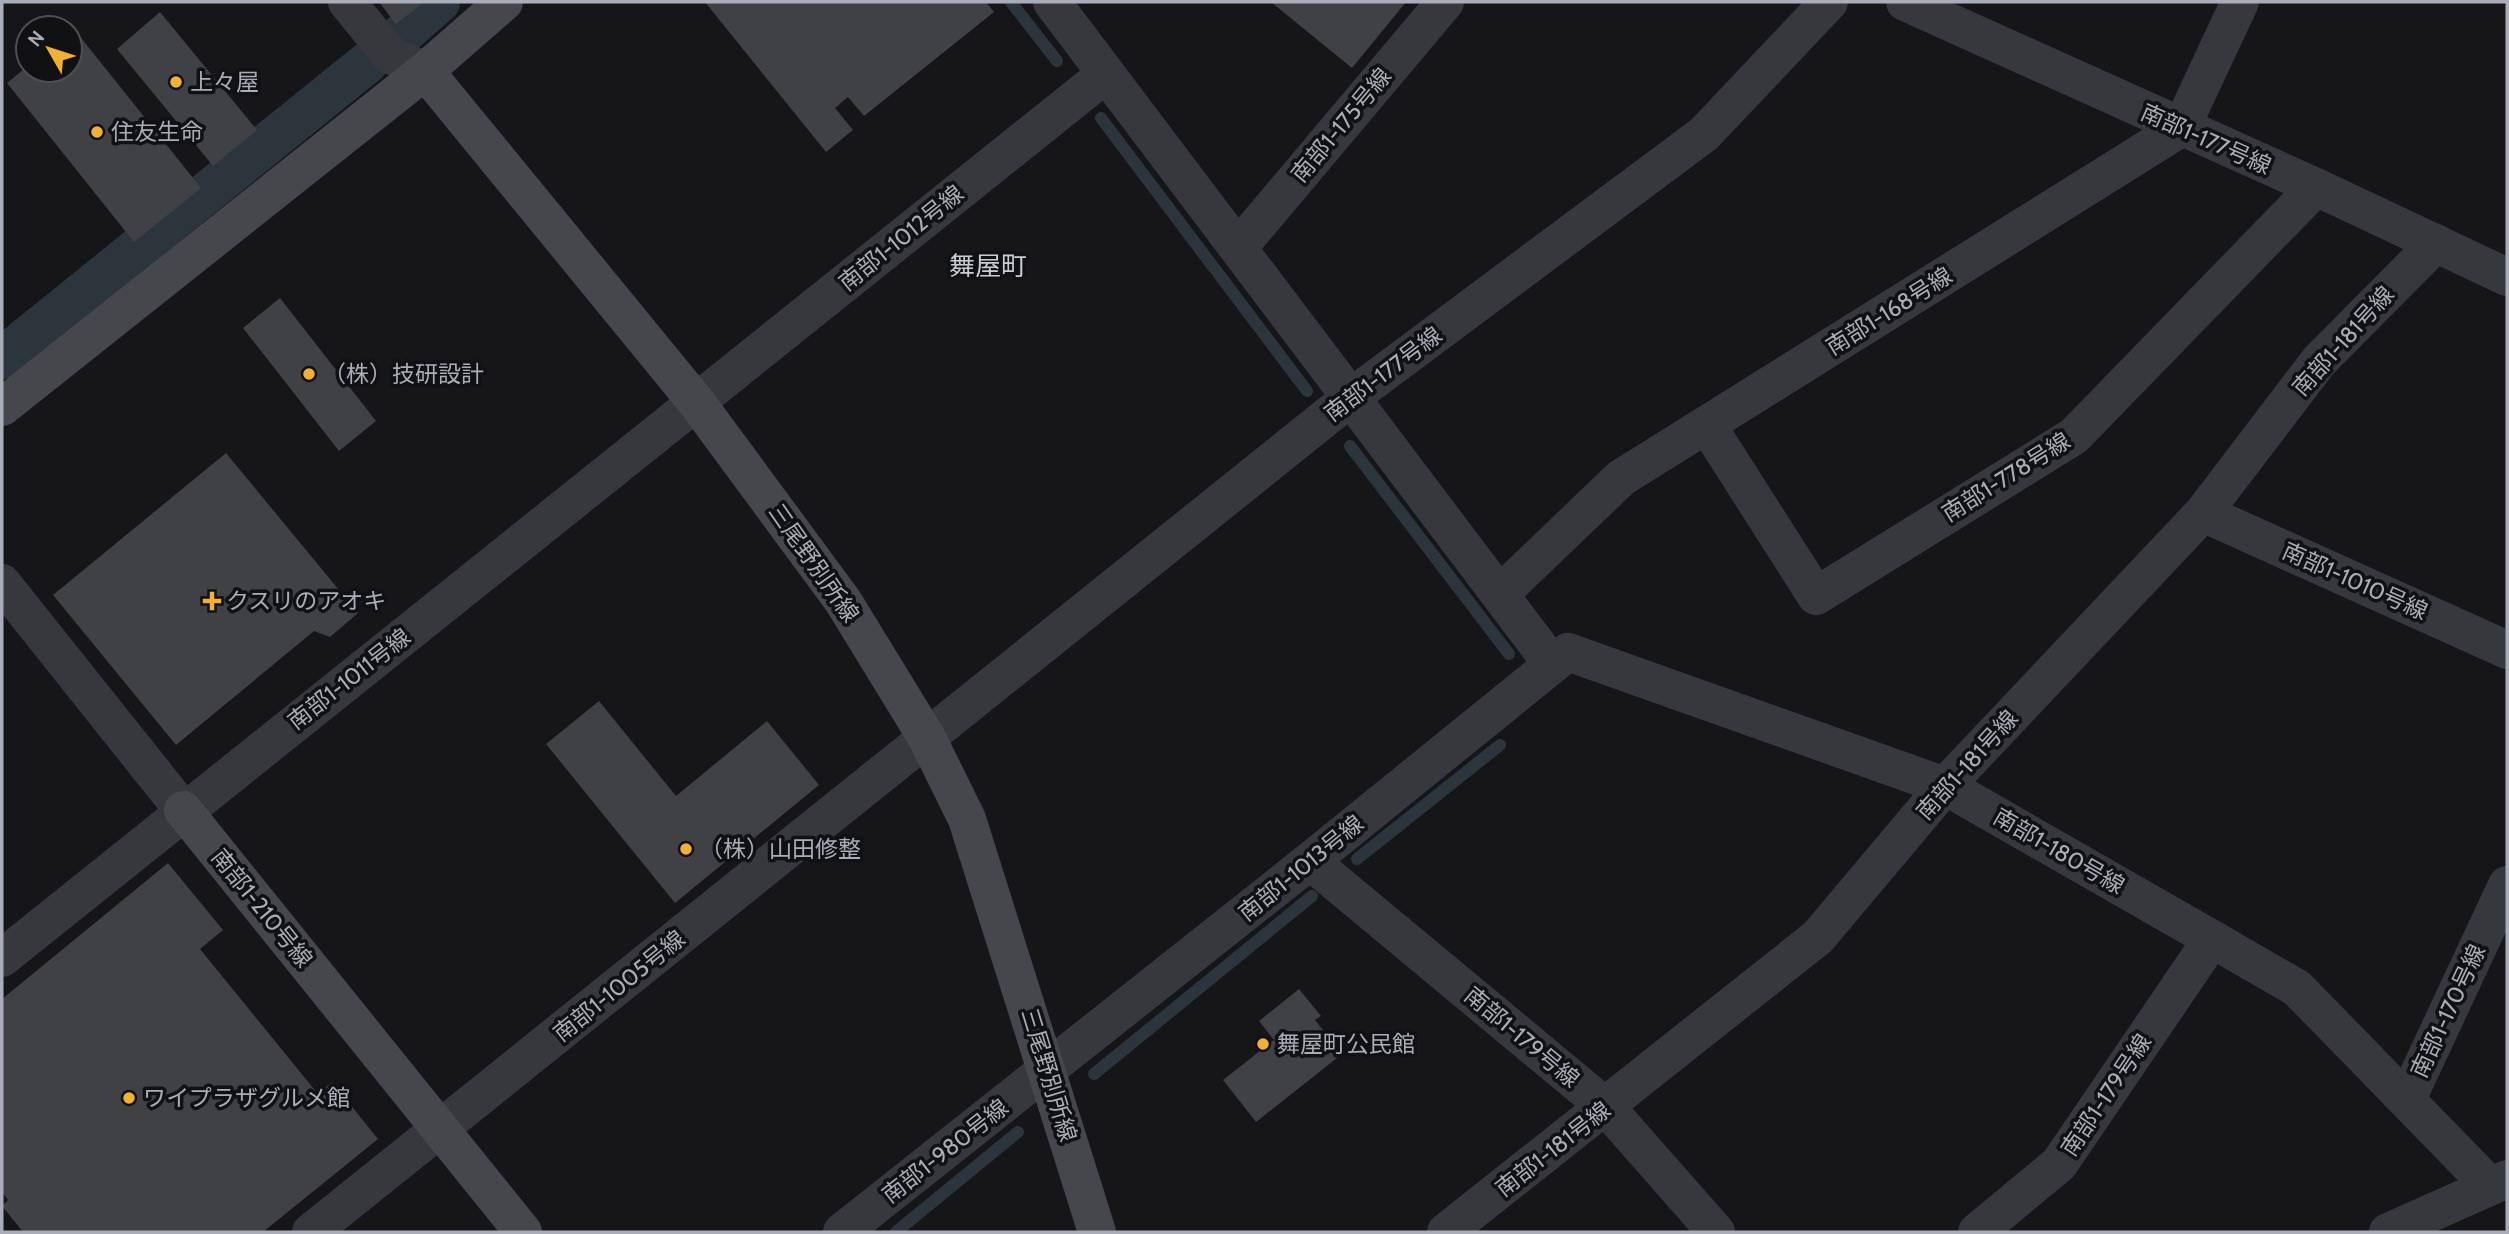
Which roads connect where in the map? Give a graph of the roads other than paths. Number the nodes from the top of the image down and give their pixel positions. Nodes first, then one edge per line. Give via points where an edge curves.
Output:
1 (347, 2) edge
2 (504, 2) edge
3 (1052, 2) edge
4 (1445, 2) edge
5 (1829, 2) edge
6 (1905, 2) edge
7 (2240, 2) edge
8 (425, 71) junction
9 (1106, 74) junction
10 (2181, 128) junction
11 (2316, 187) junction
12 (2436, 243) junction
13 (1238, 248) junction
14 (2507, 277) edge
15 (1350, 398) junction
16 (697, 403) junction
17 (2, 407) edge
18 (1707, 425) junction
19 (2203, 513) junction
20 (2, 583) edge
21 (1500, 594) junction
22 (2507, 650) edge
23 (1552, 664) junction
24 (927, 738) junction
25 (1945, 786) junction
26 (183, 810) junction
27 (1310, 861) junction
28 (2507, 885) edge
29 (2212, 939) junction
30 (2, 958) edge
31 (1048, 1069) junction
32 (2407, 1099) junction
33 (1606, 1107) junction
34 (440, 1129) junction
35 (2499, 1183) edge
36 (311, 1232) edge
37 (523, 1232) edge
38 (842, 1232) edge
39 (1097, 1232) edge
40 (1446, 1232) edge
41 (1716, 1232) edge
42 (1977, 1232) edge
43 (2388, 1232) edge

1 - 8 street via 390,55
2 - 8 main road
3 - 9 street
4 - 13 street, 南部1-175号線
5 - 15 street, 南部1-177号線 via 1704,134
6 - 10 street, 南部1-177号線
7 - 10 street
8 - 16 main road, 三尾野別所線
8 - 17 main road
9 - 13 street
9 - 16 street, 南部1-1012号線
10 - 11 street, 南部1-177号線
10 - 18 street, 南部1-168号線
11 - 12 street, 南部1-177号線
11 - 18 street, 南部1-778号線 via 2074,436 1816,596
12 - 14 street, 南部1-177号線
12 - 19 street, 南部1-181号線 via 2319,361
13 - 15 street
15 - 21 street
15 - 24 street, 南部1-177号線
16 - 24 main road, 三尾野別所線 via 843,601
16 - 26 street, 南部1-1011号線
18 - 21 street, 南部1-168号線 via 1621,478
19 - 22 street, 南部1-1010号線
19 - 25 street, 南部1-181号線
20 - 26 street, 南部1-210号線
21 - 23 street
23 - 25 street, 南部1-180号線 via 1568,652
23 - 27 street, 南部1-1013号線
24 - 31 main road, 三尾野別所線 via 967,819
24 - 34 street, 南部1-1005号線
25 - 29 street, 南部1-180号線
25 - 33 street, 南部1-181号線 via 1818,937
26 - 30 street, 南部1-1011号線
26 - 34 main road, 南部1-210号線
27 - 31 street, 南部1-1013号線
27 - 33 street, 南部1-179号線
28 - 32 street, 南部1-170号線
29 - 32 street, 南部1-180号線 via 2297,988
29 - 42 street, 南部1-179号線 via 2059,1164
31 - 38 street, 南部1-980号線
31 - 39 main road, 三尾野別所線
32 - 35 street, 南部1-180号線
33 - 40 street, 南部1-181号線
33 - 41 street, 南部1-179号線
34 - 36 street, 南部1-1005号線
34 - 37 main road, 南部1-210号線
35 - 43 street

